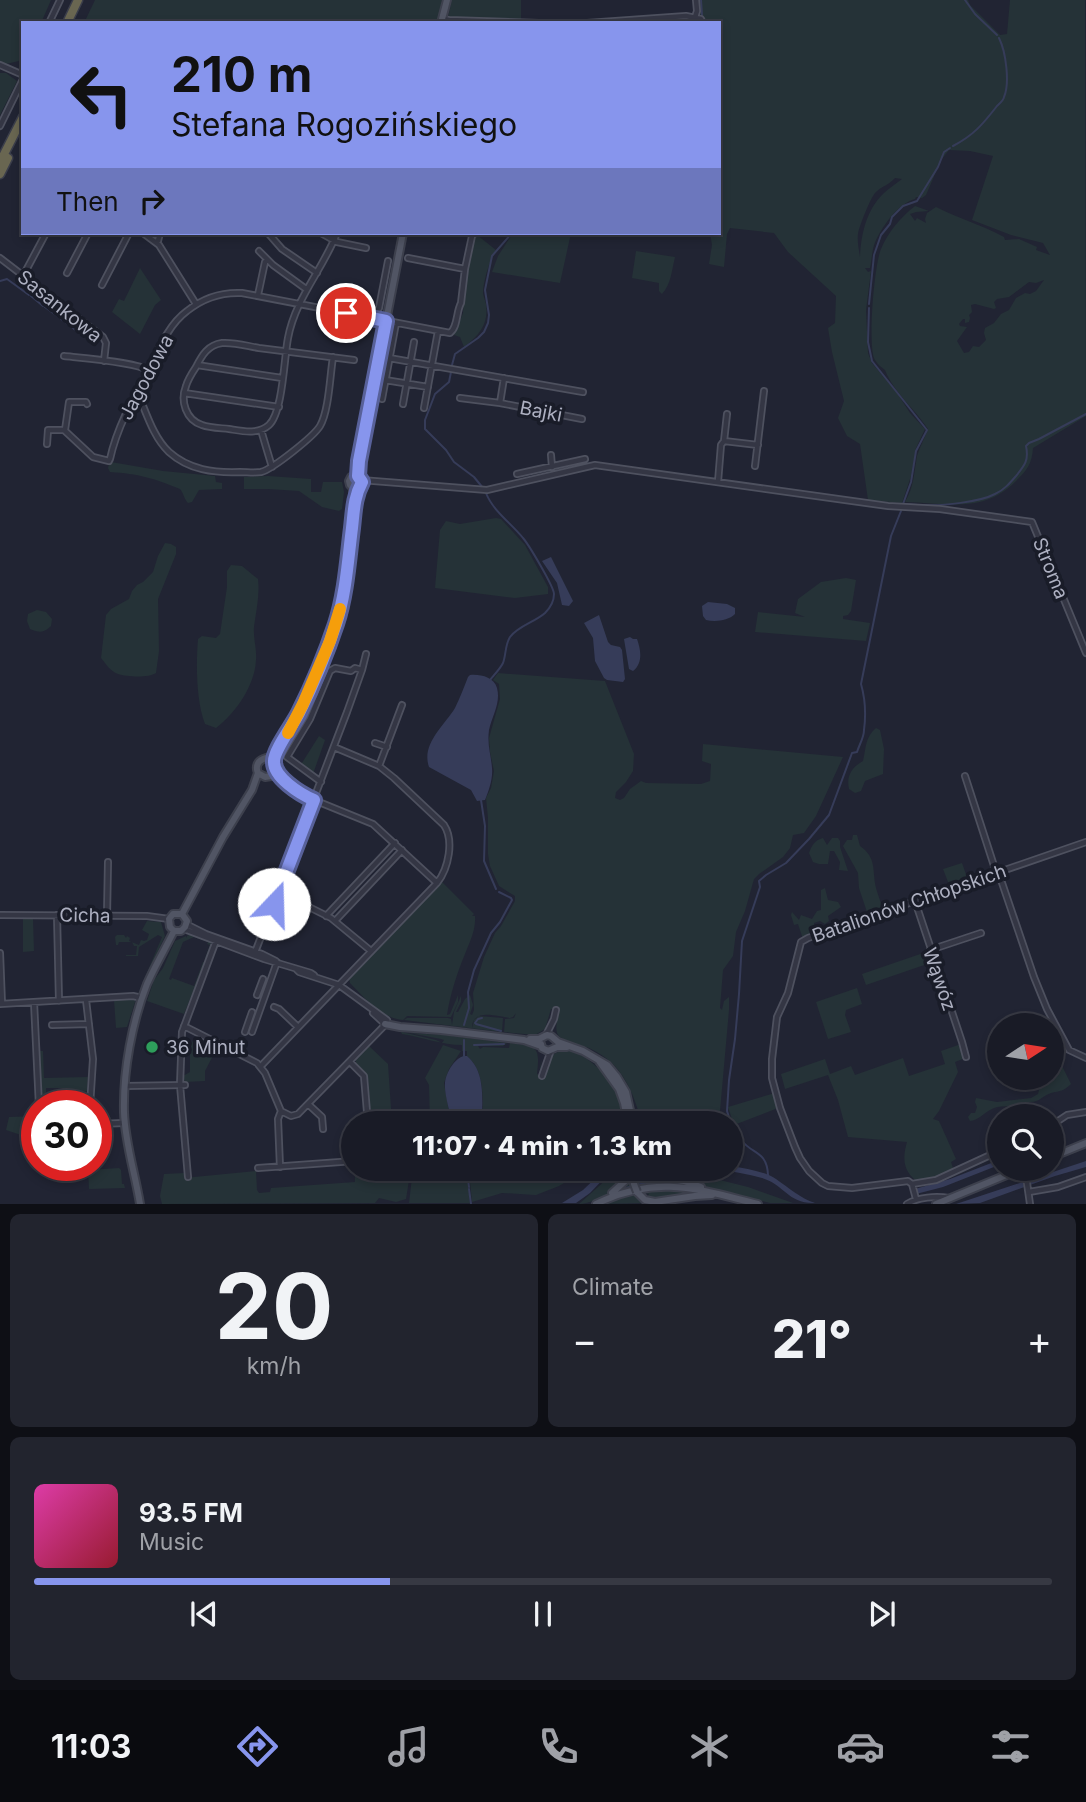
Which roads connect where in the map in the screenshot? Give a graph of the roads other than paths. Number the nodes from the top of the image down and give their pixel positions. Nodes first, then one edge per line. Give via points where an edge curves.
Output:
1 (60, 0) edge
2 (78, 0) edge
3 (84, 0) edge
4 (447, 0) edge
5 (696, 0) edge
6 (694, 20) edge
7 (50, 21) edge
8 (68, 21) edge
9 (74, 21) edge
10 (441, 21) edge
11 (479, 21) edge
12 (615, 21) edge
13 (0, 65) edge
14 (21, 76) edge
15 (21, 81) edge
16 (21, 121) edge
17 (0, 126) edge
18 (21, 133) edge
19 (0, 162) edge
20 (0, 174) edge
21 (45, 235) edge
22 (87, 235) edge
23 (128, 235) edge
24 (146, 235) edge
25 (159, 235) edge
26 (270, 235) edge
27 (325, 235) edge
28 (336, 235) edge
29 (402, 235) edge
30 (473, 235) edge
31 (334, 240) junction
32 (156, 242) junction
33 (366, 248) dead end
34 (259, 251) dead end
35 (0, 258) edge
36 (408, 258) dead end
37 (268, 260) junction
38 (388, 261) dead end
39 (465, 269) junction
40 (67, 273) dead end
41 (317, 273) junction
42 (23, 276) junction
43 (102, 285) dead end
44 (306, 289) junction
45 (258, 295) junction
46 (299, 303) junction
47 (196, 304) junction
48 (373, 318) junction
49 (386, 321) junction
50 (396, 323) junction
51 (438, 331) junction
52 (414, 342) dead end
53 (286, 351) junction
54 (64, 356) dead end
55 (333, 357) junction
56 (390, 358) junction
57 (354, 360) dead end
58 (104, 361) junction
59 (411, 362) junction
60 (197, 365) junction
61 (432, 365) junction
62 (148, 370) junction
63 (282, 378) junction
64 (504, 378) junction
65 (385, 380) junction
66 (407, 384) junction
67 (428, 387) junction
68 (583, 391) dead end
69 (764, 391) dead end
70 (184, 393) junction
71 (136, 394) junction
72 (460, 398) dead end
73 (382, 399) dead end
74 (500, 403) junction
75 (87, 404) dead end
76 (403, 404) dead end
77 (279, 407) junction
78 (424, 408) dead end
79 (727, 414) dead end
80 (582, 419) dead end
81 (65, 430) junction
82 (261, 430) junction
83 (724, 441) junction
84 (47, 444) dead end
85 (758, 445) junction
86 (551, 455) dead end
87 (585, 459) dead end
88 (755, 466) dead end
89 (272, 467) junction
90 (552, 467) junction
91 (517, 474) dead end
92 (353, 481) junction
93 (718, 483) junction
94 (1086, 653) edge
95 (366, 654) dead end
96 (362, 670) junction
97 (402, 705) dead end
98 (375, 743) dead end
99 (334, 747) junction
100 (387, 747) junction
101 (271, 760) junction
102 (379, 766) junction
103 (267, 774) junction
104 (965, 776) dead end
105 (321, 782) junction
106 (314, 800) junction
107 (1086, 842) edge
108 (395, 843) junction
109 (402, 850) junction
110 (108, 862) dead end
111 (997, 872) junction
112 (437, 883) junction
113 (279, 892) junction
114 (915, 901) junction
115 (182, 914) junction
116 (0, 915) edge
117 (57, 915) junction
118 (107, 915) junction
119 (326, 916) junction
120 (169, 919) junction
121 (335, 921) junction
122 (185, 927) junction
123 (173, 930) junction
124 (981, 933) dead end
125 (216, 939) junction
126 (930, 950) junction
127 (372, 951) junction
128 (0, 953) edge
129 (255, 953) junction
130 (277, 962) junction
131 (256, 976) dead end
132 (263, 979) junction
133 (270, 982) junction
134 (339, 985) junction
135 (257, 995) dead end
136 (142, 998) junction
137 (86, 1000) junction
138 (59, 1001) junction
139 (34, 1002) junction
140 (1, 1004) edge
141 (274, 1007) dead end
142 (243, 1008) dead end
143 (556, 1010) dead end
144 (252, 1012) junction
145 (258, 1014) junction
146 (554, 1019) junction
147 (386, 1022) junction
148 (89, 1024) junction
149 (52, 1025) dead end
150 (184, 1026) junction
151 (298, 1027) junction
152 (245, 1032) dead end
153 (252, 1032) dead end
154 (555, 1039) junction
155 (543, 1042) junction
156 (571, 1046) junction
157 (552, 1049) junction
158 (966, 1057) dead end
159 (1086, 1058) edge
160 (350, 1062) junction
161 (261, 1066) junction
162 (543, 1067) junction
163 (542, 1076) dead end
164 (183, 1085) junction
165 (125, 1086) junction
166 (37, 1090) edge
167 (91, 1090) edge
168 (309, 1105) junction
169 (281, 1111) junction
170 (367, 1111) edge
171 (629, 1111) edge
172 (1086, 1112) edge
173 (1064, 1116) edge
174 (112, 1123) edge
175 (125, 1123) junction
176 (323, 1129) dead end
177 (1086, 1143) edge
178 (1064, 1152) edge
179 (987, 1157) edge
180 (341, 1162) edge
181 (280, 1167) junction
182 (258, 1168) dead end
183 (188, 1177) dead end
184 (1086, 1177) edge
185 (625, 1181) edge
186 (634, 1181) edge
187 (683, 1181) edge
188 (992, 1181) edge
189 (1027, 1181) edge
190 (913, 1186) junction
191 (1028, 1191) junction
192 (712, 1194) junction
193 (915, 1197) junction
194 (949, 1198) junction
195 (605, 1199) junction
196 (140, 1203) edge
197 (596, 1203) edge
198 (746, 1203) edge
199 (758, 1203) edge
200 (907, 1203) edge
201 (936, 1203) edge
202 (1030, 1203) edge

1 - 7 street
2 - 8 highway
3 - 9 highway
4 - 10 main road
5 - 6 street
6 - 12 street via 686,16
10 - 11 street
13 - 14 street
15 - 17 street
16 - 19 highway
18 - 20 highway
21 - 42 street
22 - 40 street
23 - 43 street
24 - 32 street
25 - 32 street
26 - 41 street
27 - 31 street
28 - 31 street
29 - 49 main road
30 - 39 street
31 - 33 street
31 - 41 street
32 - 47 street
34 - 37 street
35 - 42 street, Sasankowa
36 - 39 street
37 - 44 street
37 - 45 street
38 - 48 street
39 - 51 street via 454,330
41 - 44 street
42 - 58 street, Sasankowa via 103,337
44 - 46 street
45 - 46 street
45 - 47 street via 228,293
46 - 48 street
46 - 53 street
47 - 62 street, Jagodowa via 173,325
48 - 49 street
49 - 50 street
49 - 92 main road
50 - 51 street
50 - 56 street
51 - 61 street
52 - 59 street
53 - 55 street
53 - 60 street via 223,343 207,350
53 - 63 street
54 - 58 street
55 - 57 street
55 - 89 street via 321,425
56 - 59 street, Bajki
56 - 65 street
58 - 62 street
59 - 61 street, Bajki
59 - 66 street
60 - 63 street
60 - 70 street
61 - 64 street, Bajki
61 - 67 street
62 - 71 street, Jagodowa
63 - 77 street
64 - 68 street, Bajki
64 - 74 street, Bajki
65 - 66 street
65 - 73 street
66 - 67 street
66 - 76 street
67 - 78 street
69 - 85 street
70 - 77 street
70 - 82 street via 187,411 202,425
71 - 81 street, Jagodowa via 109,460 93,457
71 - 89 street via 160,440 183,461 223,473
72 - 74 street, Bajki
74 - 80 street, Bajki
75 - 81 street, Jagodowa via 69,402
77 - 82 street via 271,424
79 - 83 street
81 - 84 street via 49,429
82 - 89 street
83 - 85 street
83 - 93 street
85 - 88 street
86 - 90 street
87 - 90 street
90 - 91 street
92 - 93 street via 486,491 595,465
92 - 101 main road via 337,621 303,704
93 - 94 street, Stroma via 1032,522
95 - 96 street
96 - 99 street
96 - 105 street via 331,669 310,719 287,757
97 - 100 street
98 - 100 street
99 - 102 street
99 - 105 street
100 - 102 street
101 - 103 main road
101 - 103 main road via 258,762
102 - 112 street via 448,830 449,849
103 - 106 street
103 - 115 main road via 223,837
104 - 111 street
105 - 106 street
106 - 108 street via 370,822
106 - 113 street
107 - 111 street, Batalionów Chłopskich
108 - 109 street
108 - 119 street
109 - 112 street
109 - 121 street
110 - 118 street
111 - 114 street, Batalionów Chłopskich
111 - 159 street via 1047,1009 1069,1050
112 - 127 street
113 - 119 street
113 - 129 street
114 - 126 street, Wąwóz
114 - 190 street, Batalionów Chłopskich via 801,942 777,1017 772,1074 779,1108 795,1147 822,1183 840,1188 908,1181
115 - 120 main road
115 - 122 main road
116 - 117 street, Cicha
117 - 118 street, Cicha
117 - 138 street
118 - 120 street, Cicha
119 - 121 street
120 - 123 main road
121 - 127 street
122 - 123 main road
122 - 125 street
123 - 136 main road
124 - 126 street
125 - 129 street
125 - 150 street
126 - 158 street, Wąwóz
127 - 134 street
128 - 140 street
129 - 130 street
130 - 133 street
130 - 134 street
131 - 132 street
132 - 133 street
132 - 135 street
133 - 145 street
134 - 147 street
134 - 151 street
136 - 137 street
136 - 165 main road
137 - 138 street
137 - 148 street
138 - 139 street
139 - 140 street
139 - 166 street
141 - 151 street
142 - 144 street
143 - 146 street
144 - 145 street
144 - 152 street
145 - 153 street
146 - 154 street
146 - 155 street
147 - 155 main road
147 - 160 street
148 - 149 street
148 - 167 street
150 - 161 street
150 - 164 street
151 - 161 street
154 - 155 main road via 550,1036
154 - 156 main road
154 - 157 main road
155 - 157 main road via 548,1051
155 - 162 street
156 - 157 main road
156 - 171 main road via 607,1065 628,1097
157 - 162 street
160 - 168 street
160 - 170 street via 364,1076
161 - 169 street
162 - 163 street
164 - 165 street
164 - 183 street
165 - 175 main road
168 - 169 street via 296,1115
168 - 176 street via 322,1117
169 - 181 street
172 - 173 street
174 - 175 street
175 - 196 main road
177 - 178 main road
179 - 190 street
180 - 181 street
181 - 182 street
184 - 191 street
185 - 195 main road
186 - 192 main road, bridge via 637,1192 655,1202
187 - 192 main road
188 - 194 main road
189 - 191 street
190 - 193 street
191 - 202 street
192 - 195 main road via 677,1186 641,1188
192 - 198 main road
192 - 199 main road
193 - 194 street
193 - 200 street
194 - 201 main road
195 - 197 main road

